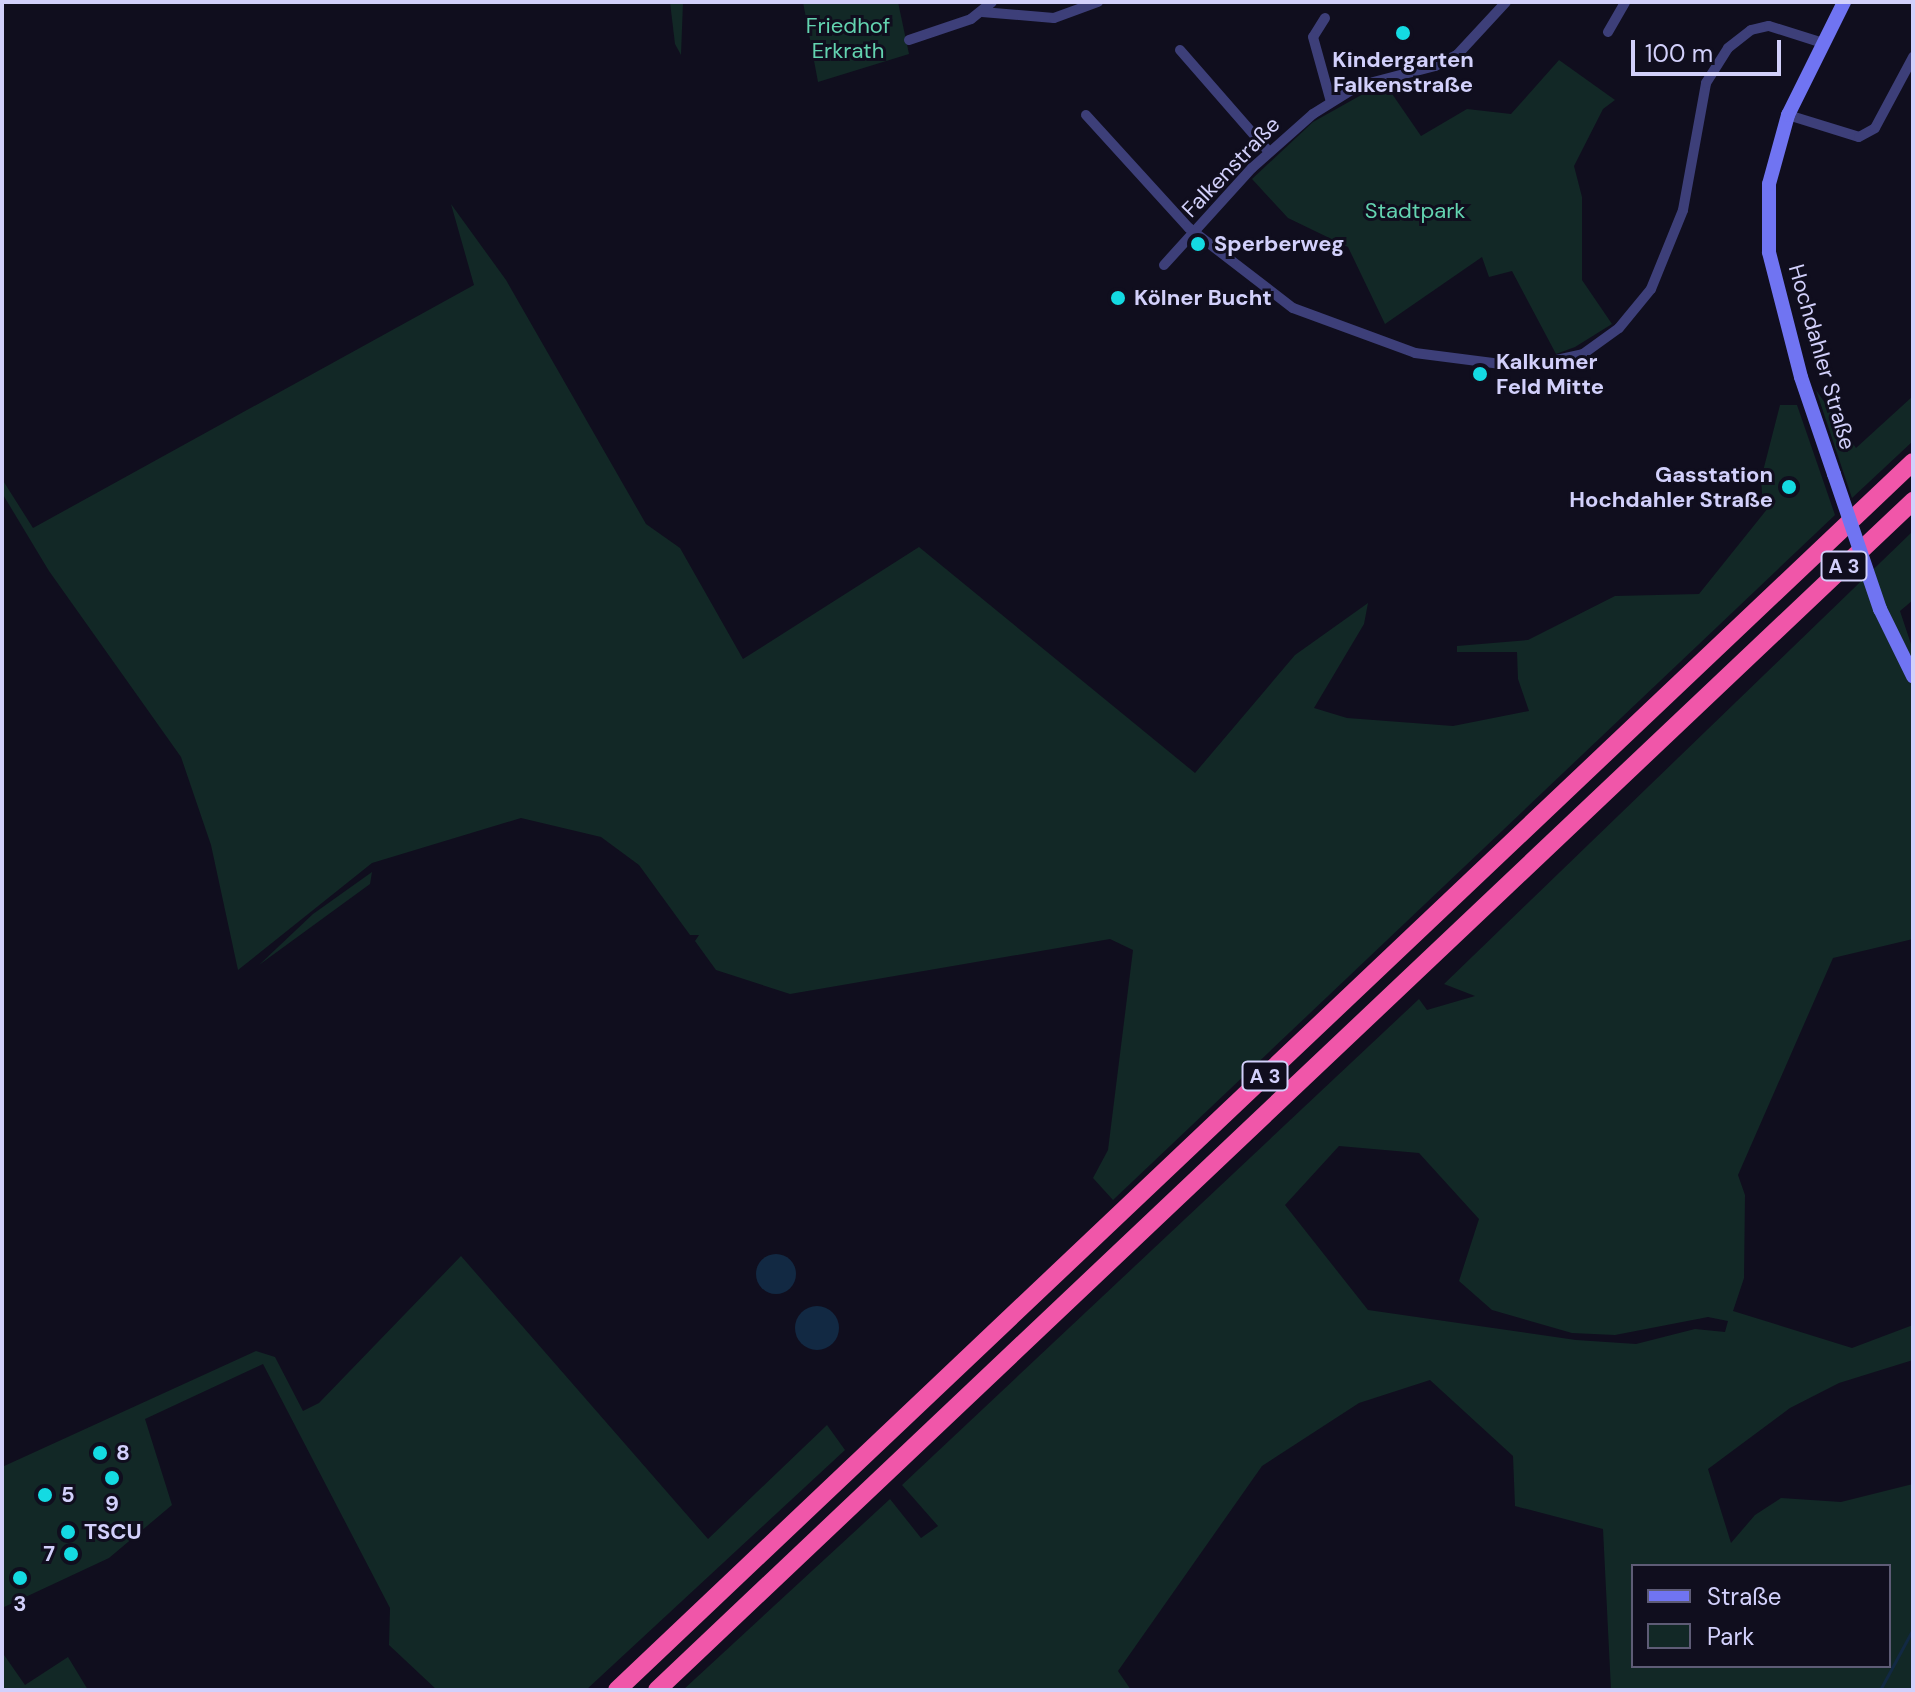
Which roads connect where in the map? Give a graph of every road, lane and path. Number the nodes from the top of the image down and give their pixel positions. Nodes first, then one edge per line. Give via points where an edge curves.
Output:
1 (992, 2) edge
2 (1098, 2) edge
3 (1506, 2) edge
4 (1625, 2) edge
5 (1844, 2) edge
6 (980, 7) edge
7 (1325, 18) dead end
8 (1608, 32) dead end
9 (909, 40) dead end
10 (1823, 43) junction
11 (1180, 50) dead end
12 (1913, 57) edge
13 (1331, 102) junction
14 (1086, 115) dead end
15 (1788, 115) junction
16 (1269, 152) junction
17 (1196, 233) junction
18 (1164, 265) dead end
19 (1913, 462) edge
20 (1913, 501) edge
21 (1913, 676) edge
22 (617, 1690) edge
23 (657, 1690) edge

1 - 6 street
2 - 6 street via 1054,18
3 - 13 street, Falkenstraße via 1457,55 1358,86
4 - 8 street
5 - 10 main road, Hochdahler Straße
6 - 9 street
7 - 13 street via 1313,37
10 - 15 main road, Hochdahler Straße
10 - 17 street via 1769,26 1751,30 1728,48 1706,83 1683,210 1662,270 1619,328 1583,354 1524,367 1438,358 1329,324 1273,295
11 - 16 street
12 - 15 street via 1875,128 1859,137 1842,136
13 - 16 street, Falkenstraße
14 - 17 street
15 - 21 main road, Hochdahler Straße, bridge via 1769,184 1769,252 1801,377 1880,609
16 - 17 street, Falkenstraße
17 - 18 street, Falkenstraße
19 - 22 highway, A 3
20 - 23 highway, A 3

